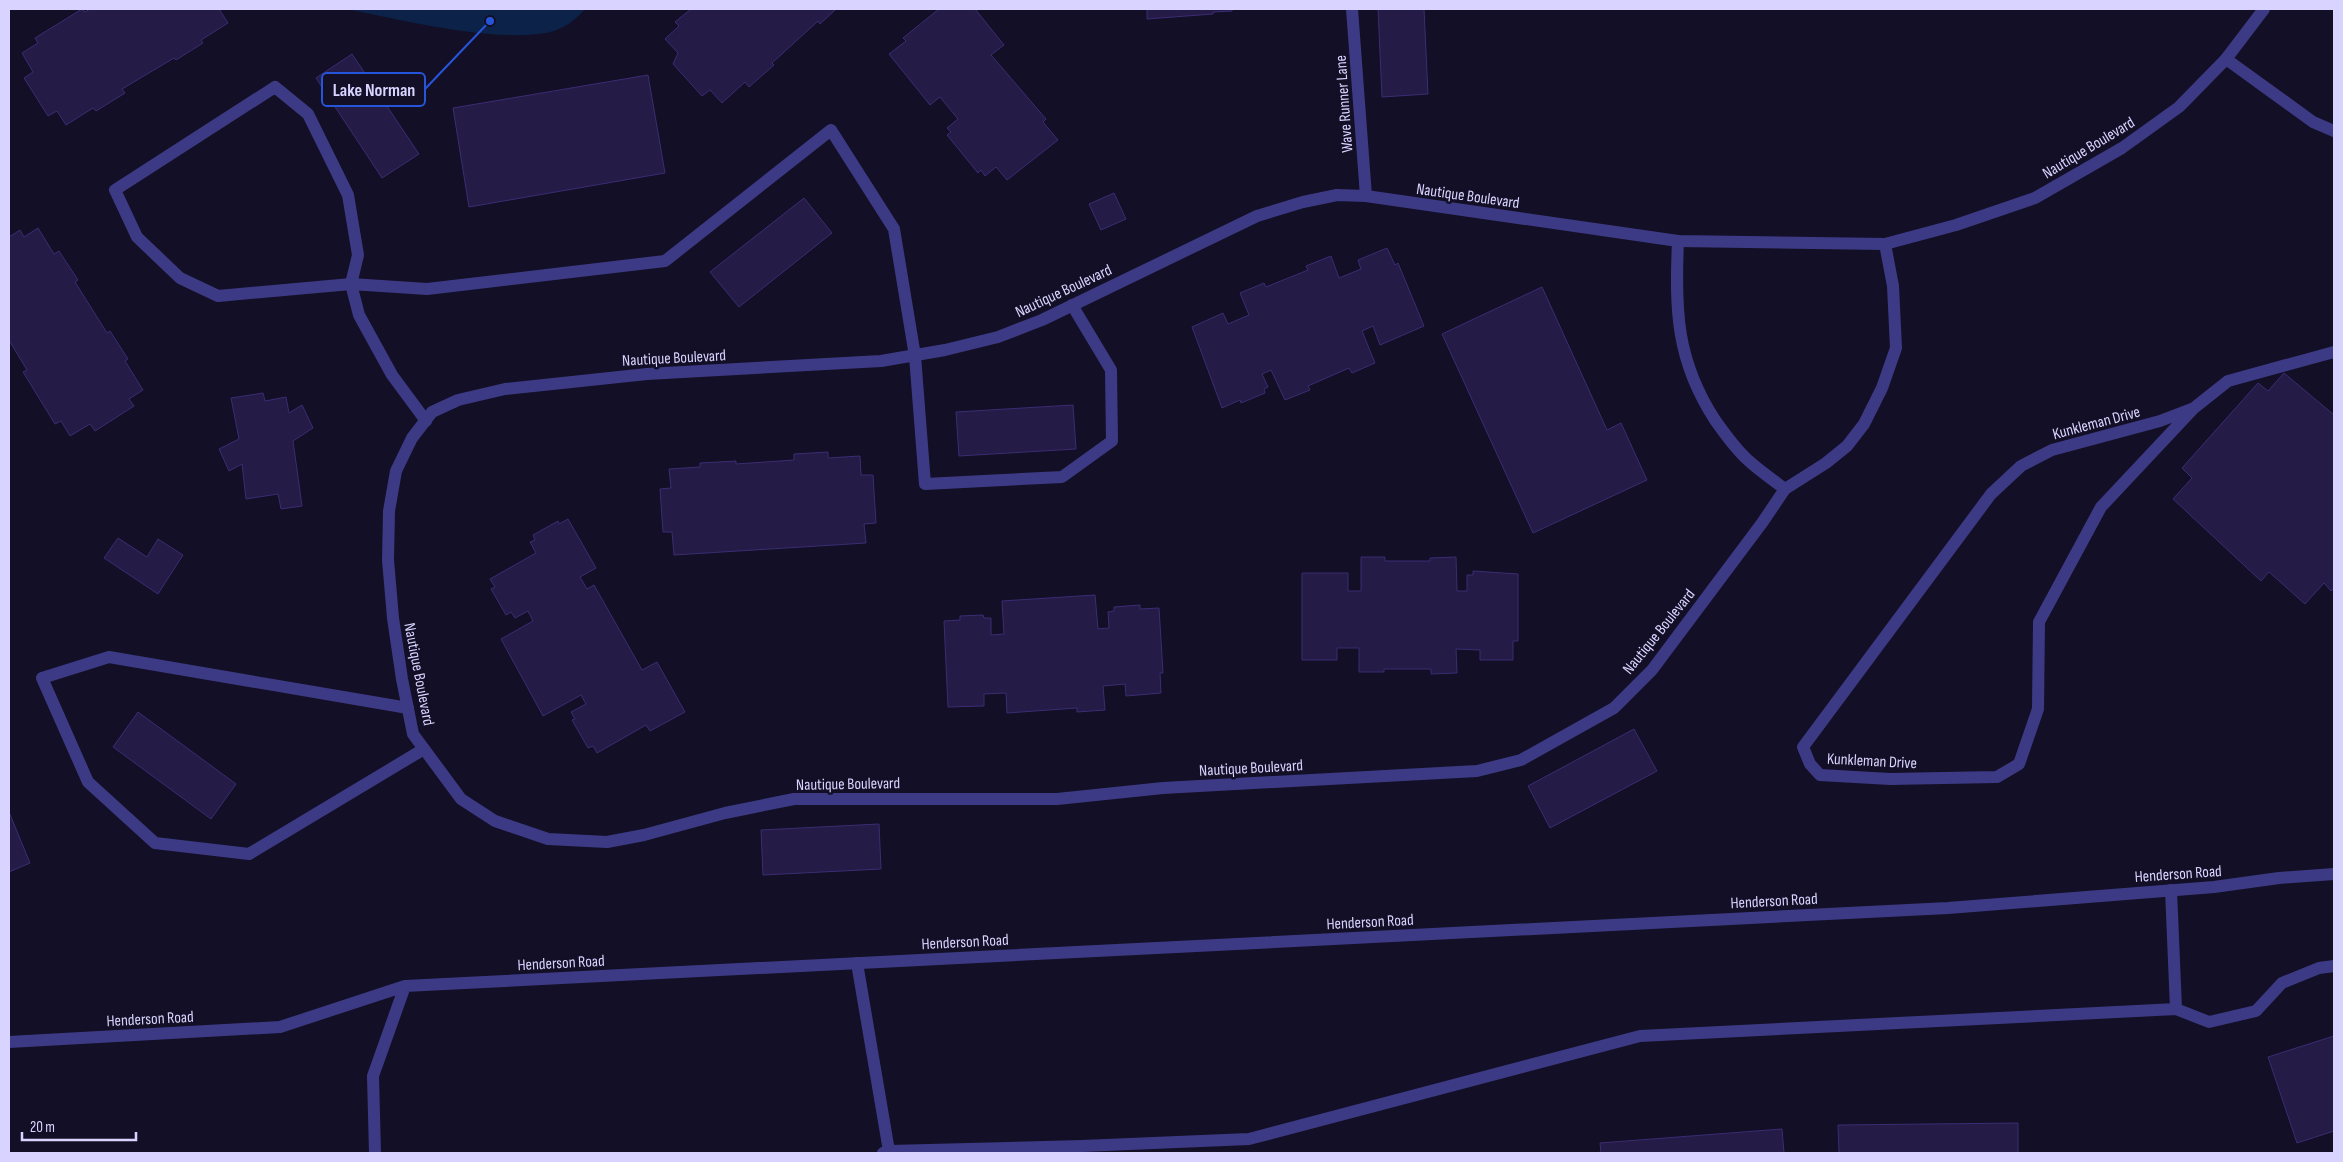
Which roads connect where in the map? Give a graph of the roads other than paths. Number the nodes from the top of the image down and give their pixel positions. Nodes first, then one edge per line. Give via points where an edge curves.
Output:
1 (1352, 9) edge
2 (2264, 9) edge
3 (2226, 59) junction
4 (2334, 130) edge
5 (1366, 196) junction
6 (1678, 241) junction
7 (1885, 244) junction
8 (351, 284) junction
9 (1072, 305) junction
10 (2334, 352) edge
11 (915, 356) junction
12 (2194, 408) junction
13 (426, 421) junction
14 (1785, 489) junction
15 (408, 708) junction
16 (424, 749) junction
17 (2334, 874) edge
18 (2171, 890) junction
19 (857, 963) junction
20 (2334, 966) edge
21 (406, 986) junction
22 (2176, 1009) junction
23 (9, 1042) edge
24 (886, 1152) edge
25 (375, 1153) edge

1 - 5 street, Wave Runner Lane
2 - 3 street, Nautique Boulevard
3 - 4 street via 2313,122
3 - 7 street, Nautique Boulevard via 2178,107 2122,148 2035,198 1956,225
5 - 6 street, Nautique Boulevard
5 - 9 street, Nautique Boulevard via 1338,194 1258,216
6 - 7 street, Nautique Boulevard
6 - 14 street via 1678,320 1687,365 1703,402 1724,433 1748,461
7 - 14 street, Nautique Boulevard via 1893,286 1896,348 1882,388 1864,424 1847,446
8 - 8 street via 218,296 180,278 138,237 115,190 275,87 308,114 348,195 358,255
8 - 11 street via 427,289 665,261 831,130 894,229
8 - 13 street via 359,315 392,375
9 - 11 street, Nautique Boulevard via 998,338
9 - 11 street via 1111,370 1112,441 1062,477 925,484
10 - 12 street, Kunkleman Drive via 2228,380
11 - 13 street, Nautique Boulevard via 784,368 647,374 505,390 458,400 432,412
12 - 12 street, Kunkleman Drive via 2160,421 2052,450 2020,466 1991,494 1803,747 1810,764 1820,775 1890,779 1998,777 2019,764 2038,710 2039,622 2101,507
13 - 15 street, Nautique Boulevard via 412,438 396,471 389,511 392,618
14 - 16 street, Nautique Boulevard via 1652,670 1614,708 1521,760 1477,771 1163,788 1057,799 794,799 607,842 548,839 495,821 461,799
15 - 16 street, Nautique Boulevard via 413,734
15 - 16 street via 109,657 42,678 88,782 155,843 250,854
17 - 18 street, Henderson Road
18 - 19 street, Henderson Road via 1948,908
18 - 22 street
19 - 21 street, Henderson Road
19 - 24 street
20 - 22 street via 2319,968 2282,983 2256,1011 2209,1022
21 - 23 street, Henderson Road via 280,1027
21 - 25 street via 373,1076
22 - 24 street via 1640,1036 1249,1139

